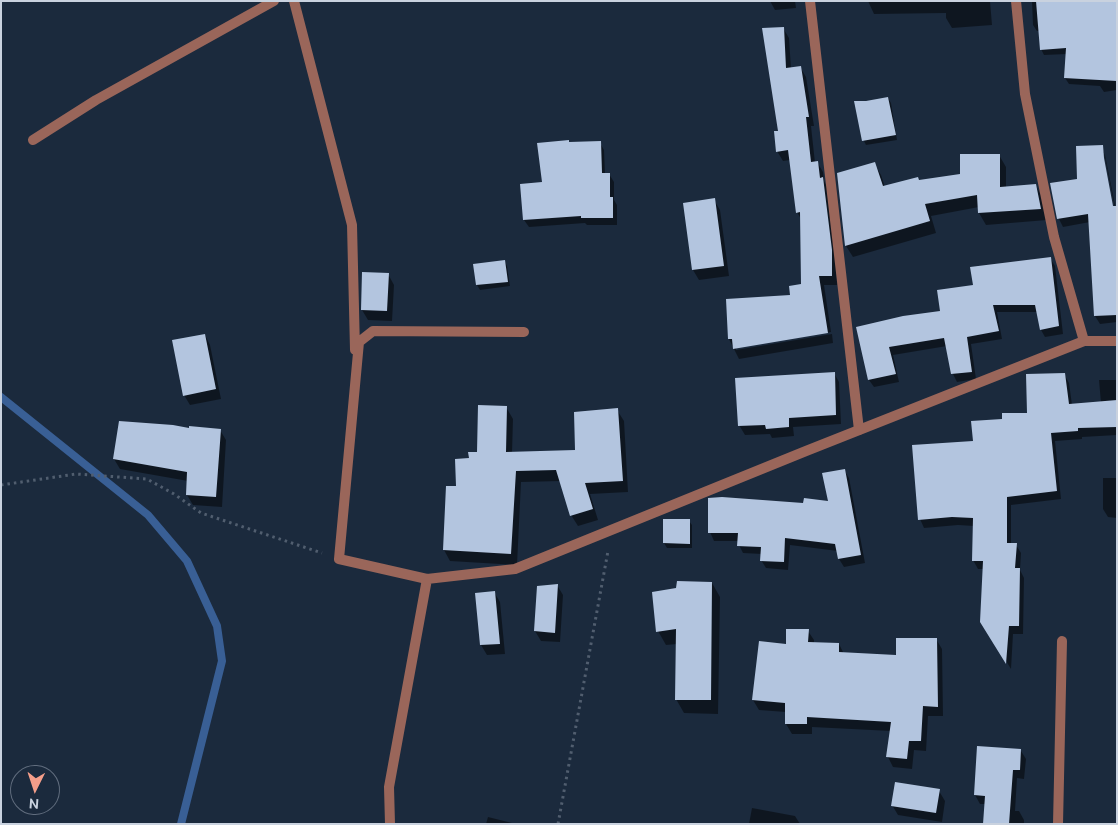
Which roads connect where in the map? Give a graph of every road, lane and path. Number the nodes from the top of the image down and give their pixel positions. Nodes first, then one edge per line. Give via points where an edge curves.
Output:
1 (274, 1) edge
2 (294, 1) edge
3 (810, 1) edge
4 (1016, 1) edge
5 (33, 140) dead end
6 (524, 332) dead end
7 (1084, 341) junction
8 (1117, 341) edge
9 (355, 378) junction
10 (859, 430) junction
11 (1, 485) edge
12 (612, 530) junction
13 (339, 559) junction
14 (427, 579) junction
15 (1062, 641) dead end
16 (390, 824) edge
17 (558, 824) edge
18 (1058, 824) edge

1 - 5 street via 96,100
2 - 9 street via 352,225
3 - 10 street
4 - 7 street via 1025,94 1054,237
6 - 9 street via 373,331 359,342
7 - 8 street
7 - 10 street
9 - 13 street
10 - 12 street
11 - 13 path via 76,474 147,479 201,513
12 - 14 street via 515,569
12 - 17 path
13 - 14 street
14 - 16 street via 389,787
15 - 18 street

